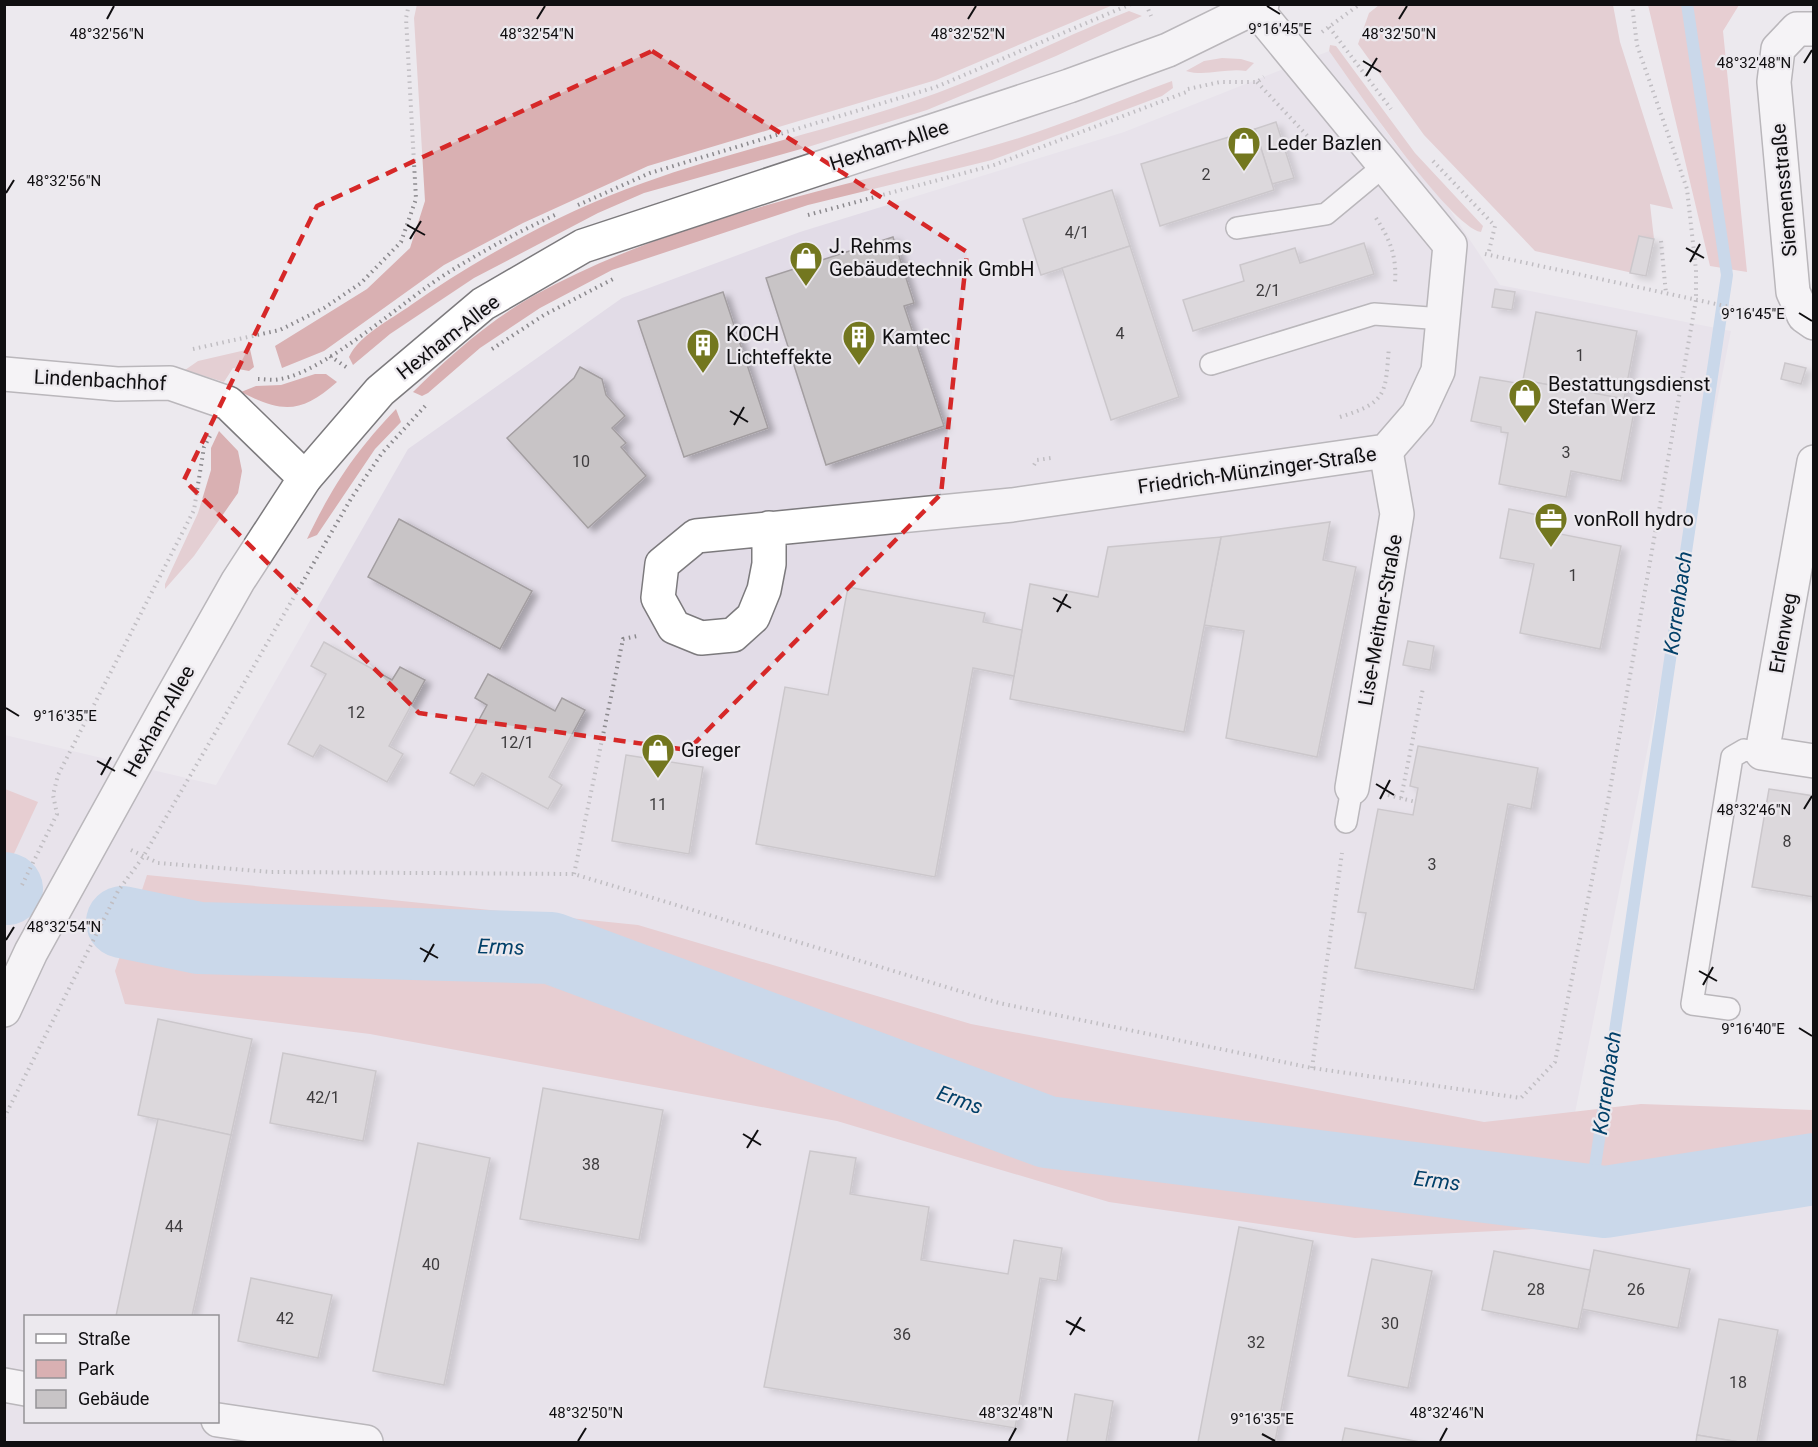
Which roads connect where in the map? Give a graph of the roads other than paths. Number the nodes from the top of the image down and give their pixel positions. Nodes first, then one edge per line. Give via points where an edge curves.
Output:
1 (1259, 7) edge
2 (1814, 29) edge
3 (1385, 165) junction
4 (1237, 228) dead end
5 (1443, 319) junction
6 (1814, 323) edge
7 (1211, 364) dead end
8 (4, 374) edge
9 (1386, 451) junction
10 (1814, 462) edge
11 (305, 478) junction
12 (769, 528) junction
13 (1762, 753) junction
14 (1814, 761) edge
15 (1352, 788) joint
16 (1346, 822) road end
17 (1730, 1009) dead end
18 (4, 1010) edge
19 (4, 1385) edge
20 (24, 1389) edge
21 (219, 1420) edge
22 (366, 1443) edge

1 - 3 street, Friedrich-Münzinger-Straße
1 - 11 street, Hexham-Allee via 1168,50 1069,86 583,246 483,304 380,391
2 - 6 street, Siemensstraße via 1797,30 1778,49 1774,82 1793,292 1804,316
3 - 4 lane via 1326,214
3 - 5 street, Friedrich-Münzinger-Straße via 1450,245
5 - 7 lane via 1374,314
5 - 9 street, Friedrich-Münzinger-Straße via 1438,371 1418,414
8 - 11 street, Lindenbachhof via 117,384 170,383 228,403
9 - 12 street, Friedrich-Münzinger-Straße via 1012,505
9 - 15 street, Lise-Meitner-Straße via 1397,514
10 - 13 street, Erlenweg
11 - 18 street, Hexham-Allee via 238,581 166,708
12 - 12 street, Friedrich-Münzinger-Straße via 696,536 662,564 658,598 674,627 700,638 733,635 753,617 769,564
13 - 14 street
13 - 17 lane via 1744,750 1732,757 1692,1004
15 - 16 lane
19 - 20 street
21 - 22 street

